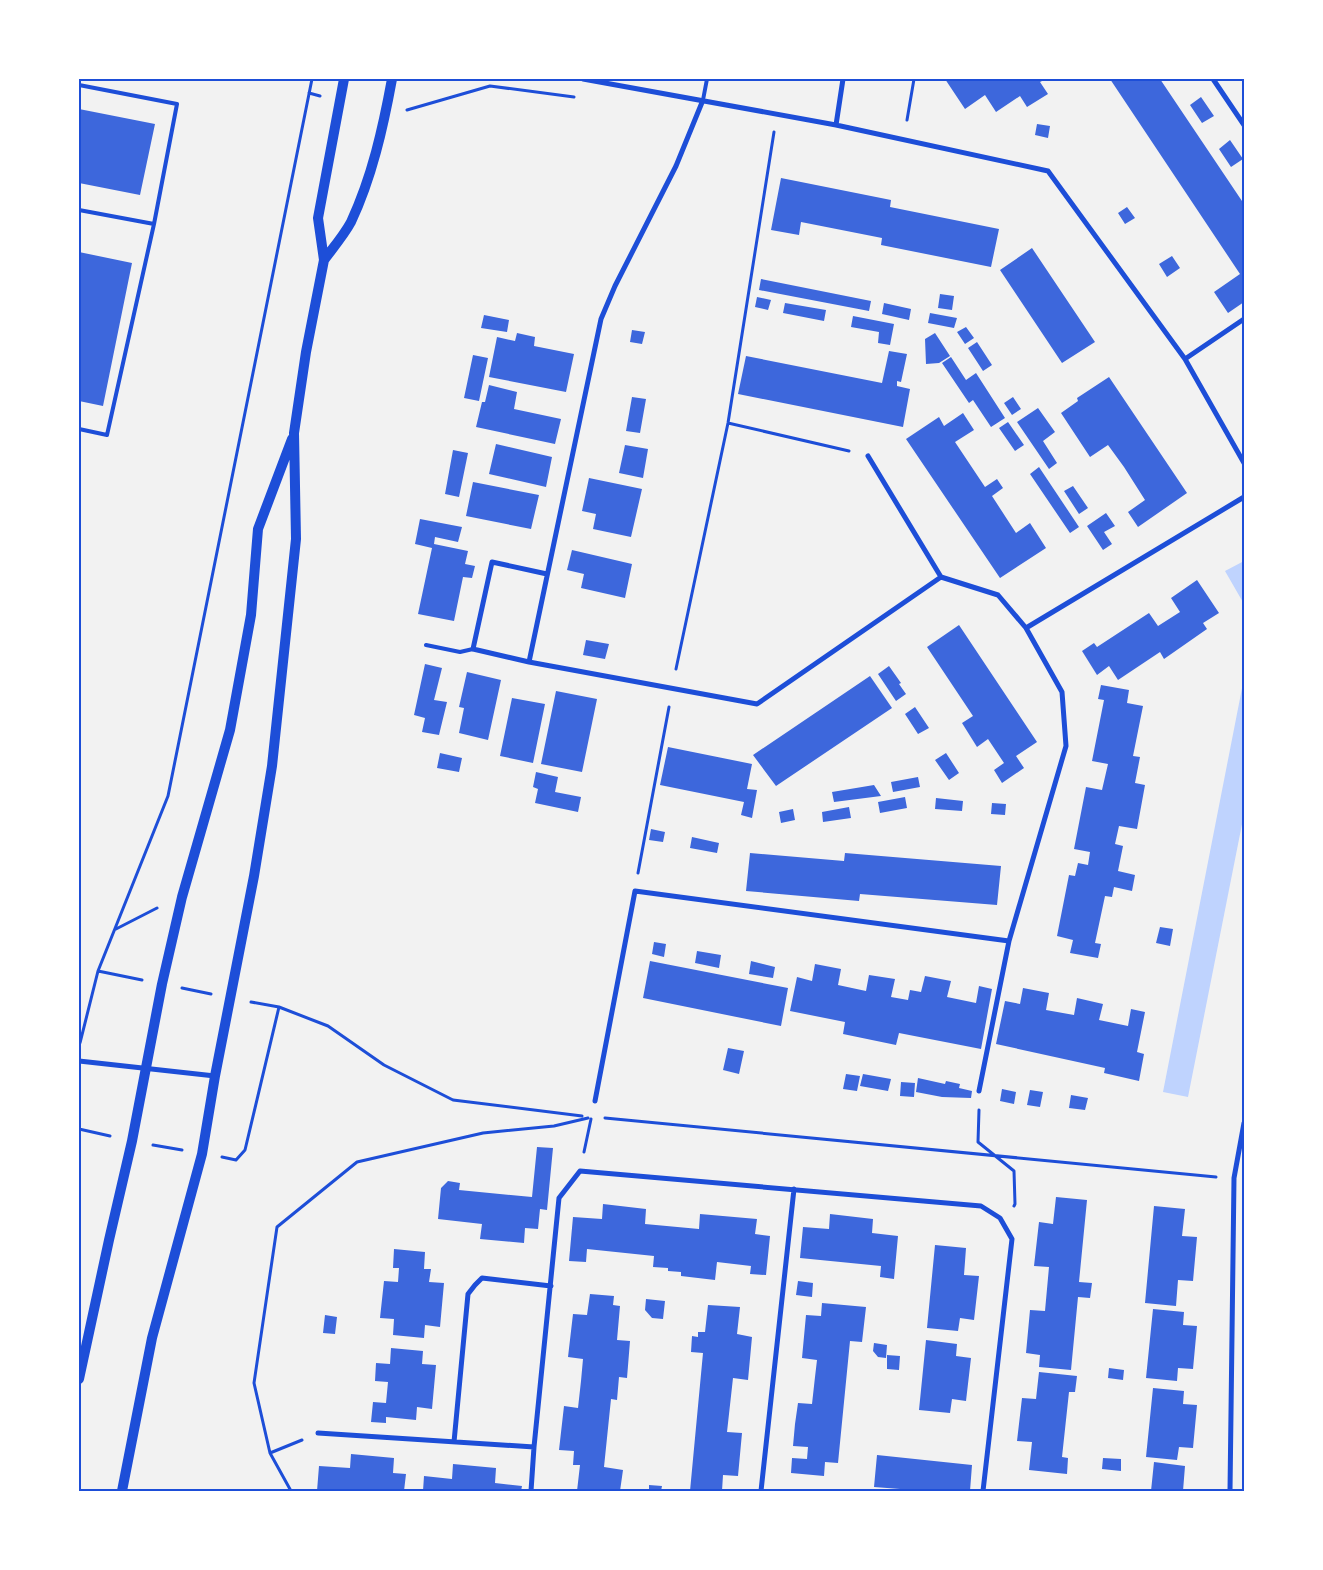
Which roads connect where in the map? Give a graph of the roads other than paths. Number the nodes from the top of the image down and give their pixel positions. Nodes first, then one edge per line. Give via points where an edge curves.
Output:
1 (344, 79) edge
2 (392, 79) edge
3 (582, 79) edge
4 (707, 79) edge
5 (843, 79) edge
6 (1213, 79) edge
7 (79, 85) edge
8 (703, 100) junction
9 (836, 125) junction
10 (1244, 125) edge
11 (79, 210) edge
12 (154, 224) junction
13 (324, 260) junction
14 (1244, 319) edge
15 (1185, 359) junction
16 (79, 429) edge
17 (294, 433) junction
18 (868, 456) road end
19 (1244, 463) edge
20 (1244, 497) edge
21 (547, 574) junction
22 (941, 577) junction
23 (1026, 628) junction
24 (426, 646) dead end
25 (473, 649) junction
26 (529, 662) junction
27 (1009, 941) junction
28 (79, 1061) edge
29 (147, 1069) junction
30 (215, 1076) junction
31 (979, 1091) road end
32 (595, 1101) road end
33 (1244, 1123) edge
34 (794, 1189) junction
35 (550, 1286) junction
36 (79, 1379) edge
37 (318, 1433) road end
38 (454, 1442) junction
39 (534, 1447) junction
40 (122, 1491) edge
41 (531, 1491) edge
42 (760, 1491) edge
43 (983, 1491) edge
44 (1230, 1491) edge

1 - 13 main road via 318,218
2 - 13 main road via 369,178 350,224
3 - 8 street
4 - 8 lane
5 - 9 street
6 - 10 street
7 - 12 lane via 177,104
8 - 9 street
8 - 21 street via 676,166 601,319
9 - 15 street via 1048,171
11 - 12 lane
12 - 16 lane via 107,435
13 - 17 main road
14 - 15 street
15 - 19 street
17 - 29 main road via 258,529 251,615 230,730 182,897
17 - 30 main road via 296,539 272,766
18 - 22 street
20 - 23 street
21 - 25 street via 492,562
21 - 26 street
22 - 23 street via 998,596
22 - 26 street via 757,704
23 - 27 street via 1062,692 1066,746
24 - 25 lane via 460,652
25 - 26 street
27 - 31 street
27 - 32 street via 635,891
28 - 29 street
29 - 30 street
29 - 36 main road
30 - 40 main road via 202,1154 152,1338
33 - 44 street via 1234,1178
34 - 35 street via 580,1171 559,1198
34 - 42 street
34 - 43 street via 981,1206 1000,1218 1012,1239
35 - 38 street via 482,1278 468,1294
35 - 39 street
37 - 38 street
38 - 39 street
39 - 41 street

